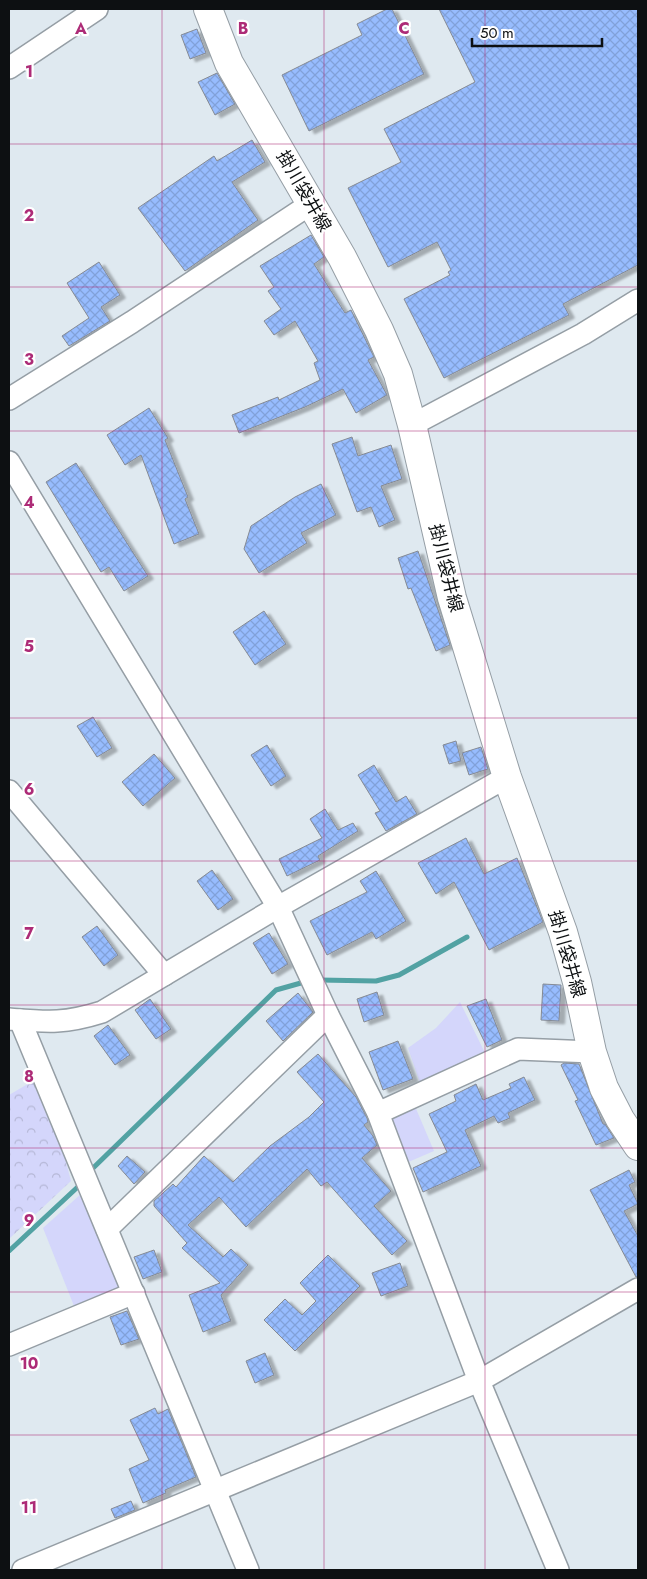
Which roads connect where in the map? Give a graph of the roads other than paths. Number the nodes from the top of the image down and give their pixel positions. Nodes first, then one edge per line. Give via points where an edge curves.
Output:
1 (97, 9) edge
2 (208, 9) edge
3 (9, 68) edge
4 (312, 203) junction
5 (638, 300) edge
6 (9, 399) edge
7 (412, 425) junction
8 (9, 462) edge
9 (507, 777) junction
10 (9, 791) edge
11 (278, 908) junction
12 (164, 975) junction
13 (328, 1015) junction
14 (14, 1019) edge
15 (592, 1052) junction
16 (378, 1113) junction
17 (638, 1146) edge
18 (107, 1229) junction
19 (638, 1289) edge
20 (134, 1293) junction
21 (9, 1346) edge
22 (479, 1381) junction
23 (216, 1491) junction
24 (23, 1570) edge
25 (248, 1570) edge
26 (558, 1570) edge

1 - 3 street
2 - 4 main road, 掛川袋井線 via 230,63
4 - 6 street
4 - 7 main road, 掛川袋井線 via 379,330 398,374
5 - 7 street via 583,334
7 - 9 main road, 掛川袋井線 via 452,598
8 - 11 street
9 - 11 street
9 - 15 main road, 掛川袋井線 via 563,932
10 - 12 street
11 - 12 street
11 - 13 street
12 - 14 street via 102,1012 75,1021
13 - 16 street
13 - 18 street
14 - 18 street
15 - 16 street via 518,1049
15 - 17 main road, 掛川袋井線 via 604,1088
16 - 22 street
18 - 20 street
19 - 22 street
20 - 21 street
20 - 23 street
22 - 23 street
22 - 26 street
23 - 24 street
23 - 25 street

